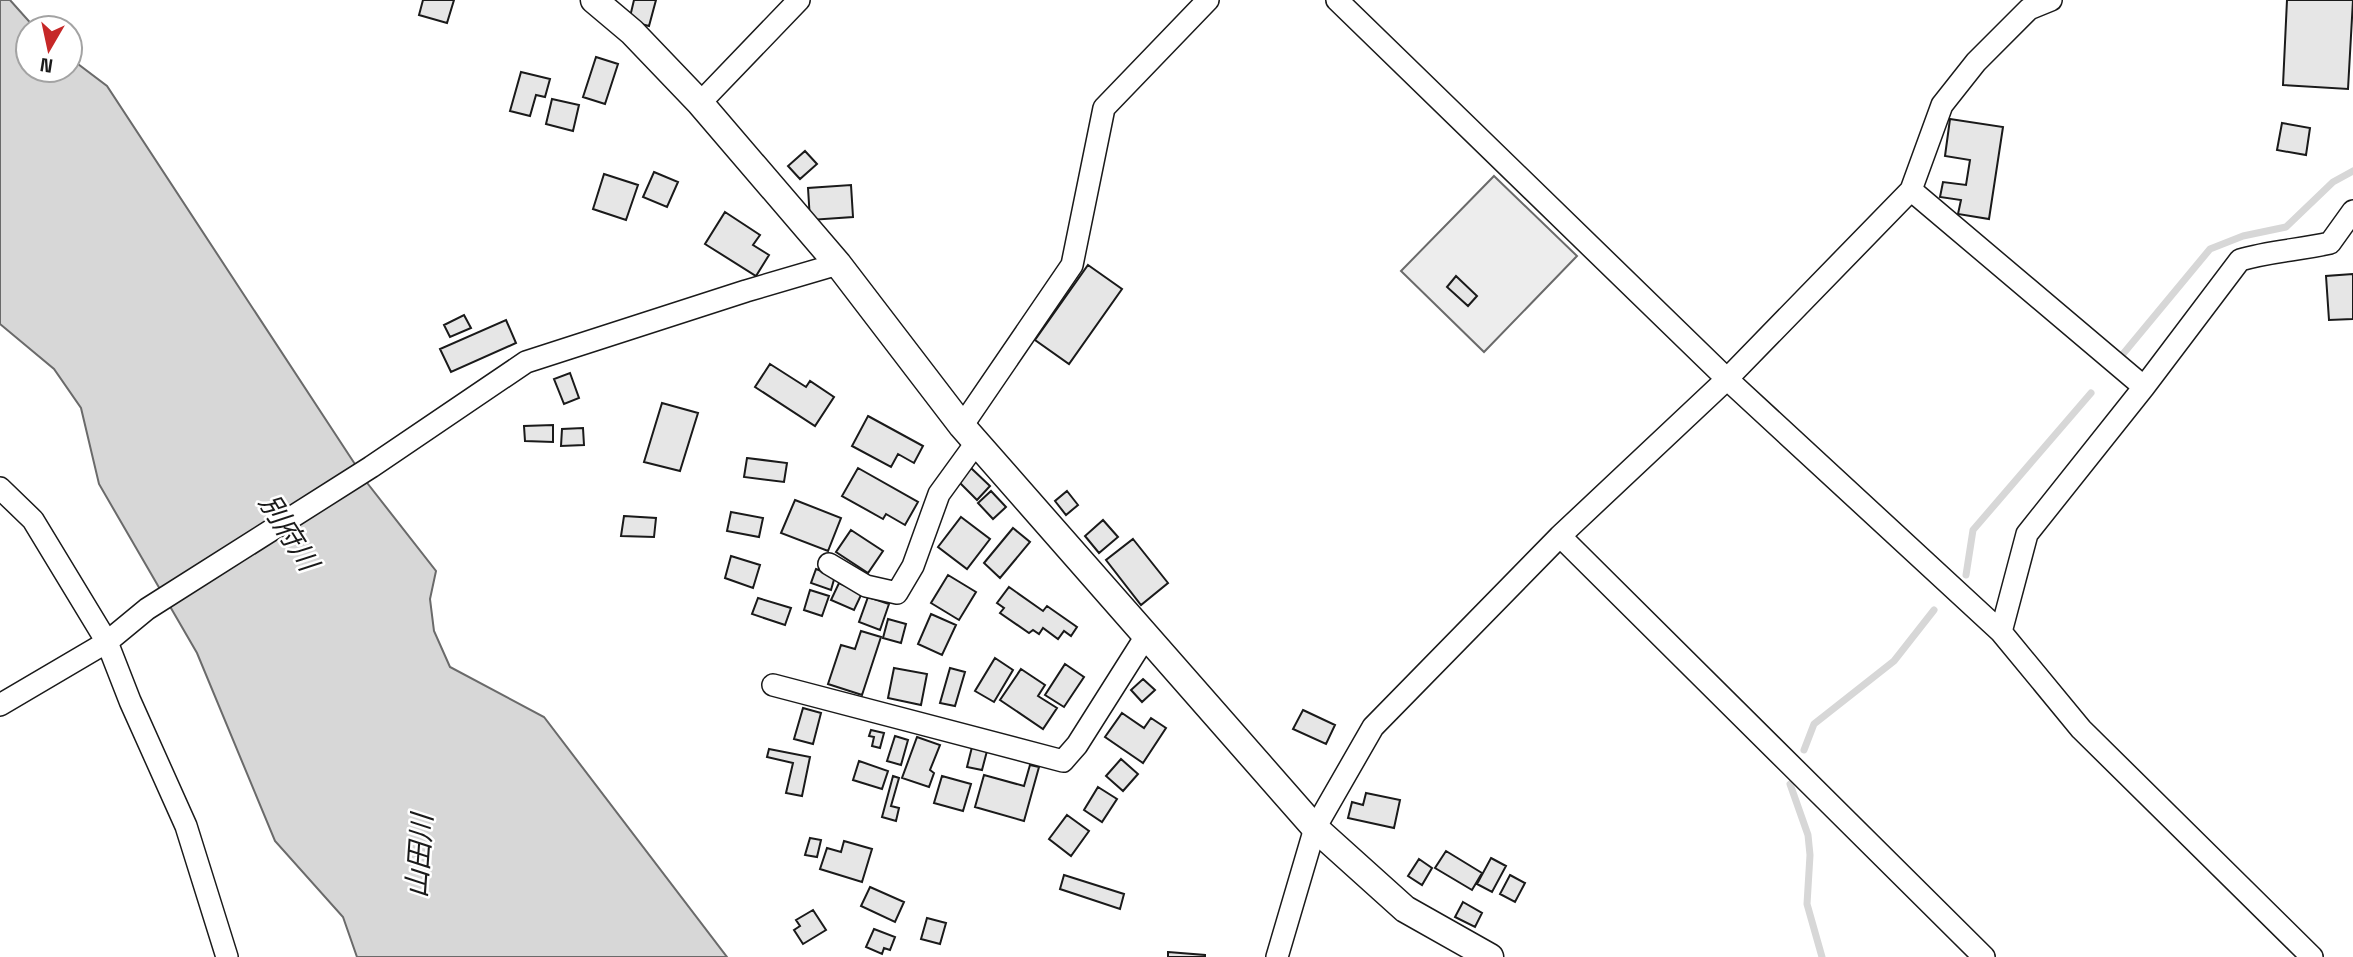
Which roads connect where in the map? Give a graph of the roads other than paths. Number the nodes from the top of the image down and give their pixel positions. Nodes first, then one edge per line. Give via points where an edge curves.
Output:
1 (594, 0) edge
2 (799, 0) edge
3 (1208, 0) edge
4 (1337, 0) edge
5 (2051, 0) edge
6 (700, 103) junction
7 (1911, 190) junction
8 (2353, 211) edge
9 (838, 264) junction
10 (1727, 379) junction
11 (2144, 387) junction
12 (969, 434) junction
13 (0, 488) edge
14 (1560, 536) junction
15 (829, 564) dead end
16 (2001, 632) junction
17 (1146, 636) junction
18 (107, 642) junction
19 (773, 685) dead end
20 (0, 705) edge
21 (1315, 828) junction
22 (227, 957) edge
23 (1277, 957) edge
24 (1490, 957) edge
25 (1984, 957) edge
26 (2312, 957) edge

1 - 6 street via 632,32
2 - 6 street
3 - 12 street via 1104,108 1072,265
4 - 10 street
5 - 7 street via 2029,9 1976,62 1942,105
6 - 9 street
7 - 10 street
7 - 11 street
8 - 11 street via 2330,243 2240,260
9 - 12 street
9 - 18 street via 526,362 147,609
10 - 14 street
10 - 16 street
11 - 16 street via 2027,534
12 - 15 street via 897,593 866,586
12 - 17 street
13 - 18 street via 33,520
14 - 21 street via 1373,727
14 - 25 street
16 - 26 street via 2081,729
17 - 19 street via 1063,761
17 - 21 street
18 - 20 street
18 - 22 street via 186,827
21 - 23 street
21 - 24 street via 1405,909

